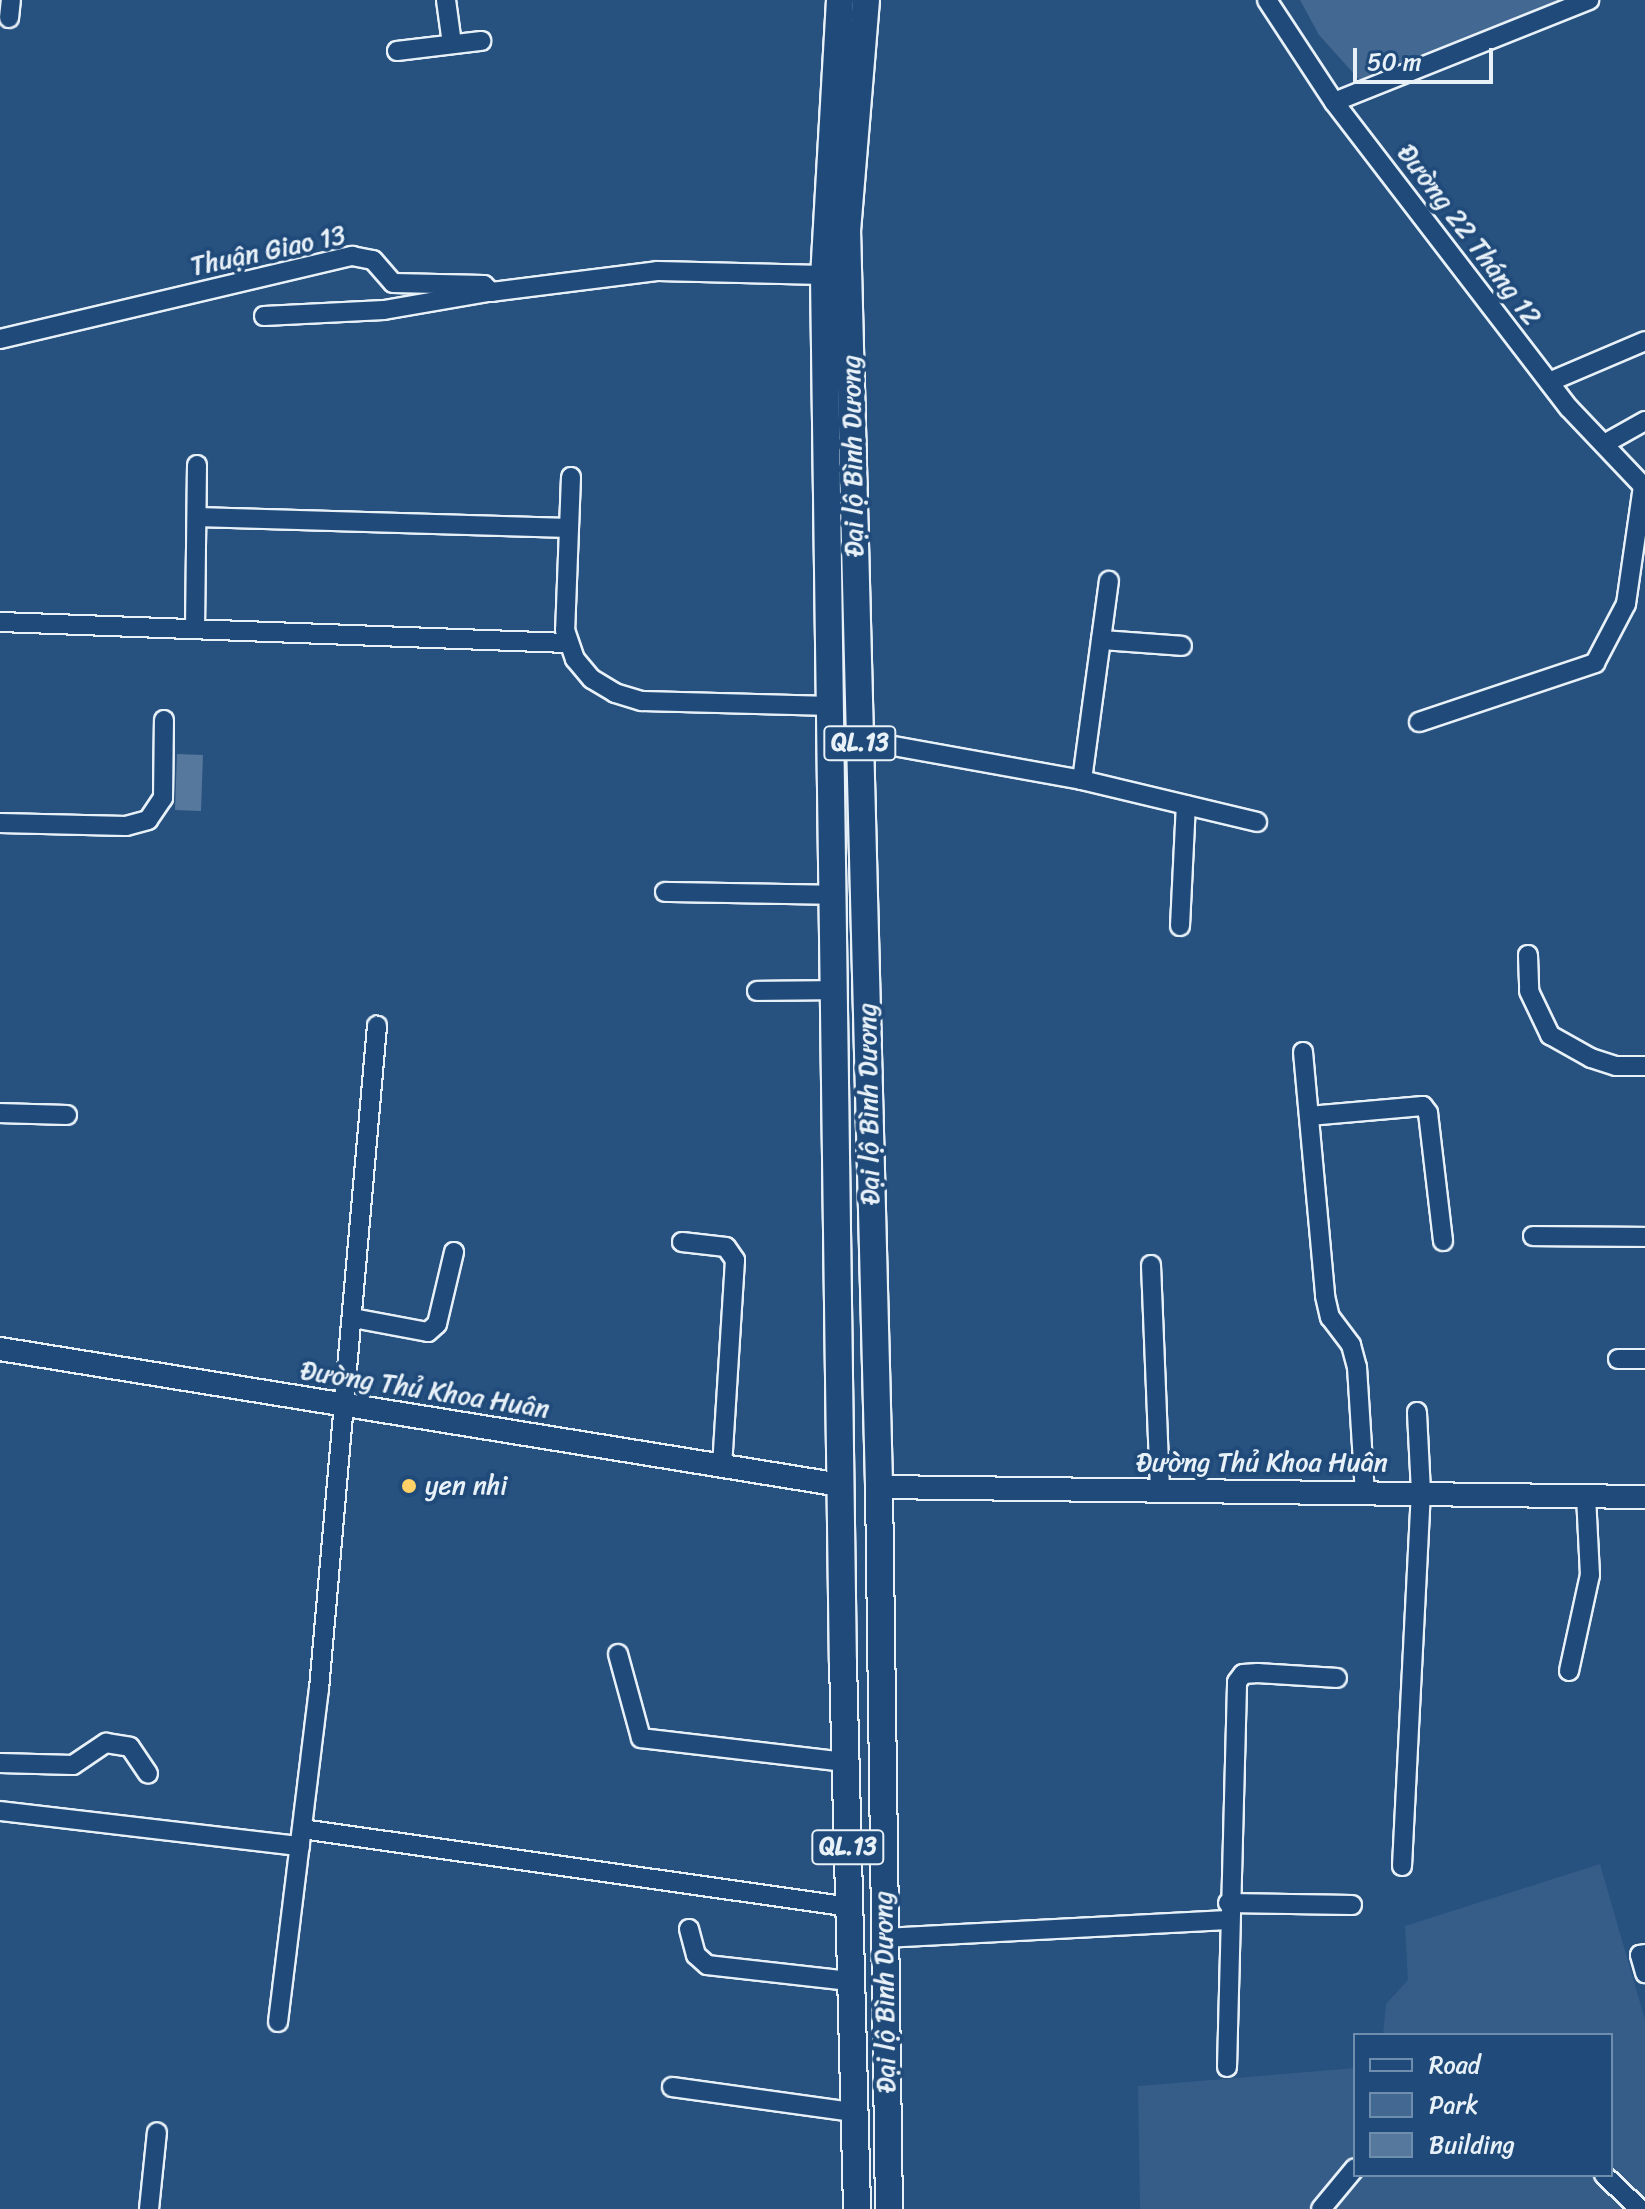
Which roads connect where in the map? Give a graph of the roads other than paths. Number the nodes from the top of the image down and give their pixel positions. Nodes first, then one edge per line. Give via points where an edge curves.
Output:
1 (446, 0) edge
2 (840, 0) edge
3 (866, 0) edge
4 (1267, 0) edge
5 (1589, 0) edge
6 (481, 41) dead end
7 (452, 44) junction
8 (397, 51) dead end
9 (1334, 102) junction
10 (824, 275) junction
11 (491, 292) junction
12 (264, 316) dead end
13 (0, 339) edge
14 (1645, 341) edge
15 (1549, 382) junction
16 (1645, 421) edge
17 (1604, 444) junction
18 (197, 465) dead end
19 (571, 477) dead end
20 (1644, 487) edge
21 (197, 517) junction
22 (569, 528) junction
23 (1109, 581) dead end
24 (0, 622) edge
25 (195, 629) junction
26 (1101, 640) junction
27 (568, 643) junction
28 (1182, 646) dead end
29 (832, 706) junction
30 (164, 720) dead end
31 (1419, 722) dead end
32 (860, 740) junction
33 (1082, 780) junction
34 (1186, 805) junction
35 (1257, 822) dead end
36 (0, 823) edge
37 (665, 892) dead end
38 (834, 895) junction
39 (1180, 926) dead end
40 (1528, 955) dead end
41 (836, 990) junction
42 (757, 991) dead end
43 (377, 1026) dead end
44 (1303, 1052) dead end
45 (1645, 1066) edge
46 (0, 1113) edge
47 (67, 1115) dead end
48 (1309, 1116) junction
49 (1533, 1236) dead end
50 (1645, 1237) edge
51 (1443, 1241) dead end
52 (682, 1242) dead end
53 (454, 1252) dead end
54 (1151, 1265) dead end
55 (353, 1318) junction
56 (0, 1349) edge
57 (1618, 1359) dead end
58 (1645, 1359) edge
59 (347, 1405) junction
60 (1417, 1412) dead end
61 (722, 1468) junction
62 (841, 1485) junction
63 (879, 1487) junction
64 (1160, 1491) junction
65 (1421, 1492) junction
66 (1365, 1493) junction
67 (1586, 1497) junction
68 (1645, 1497) edge
69 (618, 1654) dead end
70 (1569, 1671) dead end
71 (1337, 1678) dead end
72 (845, 1762) junction
73 (0, 1763) edge
74 (148, 1774) dead end
75 (0, 1811) edge
76 (301, 1838) junction
77 (1402, 1866) dead end
78 (1352, 1905) dead end
79 (850, 1907) junction
80 (1228, 1911) junction
81 (689, 1929) dead end
82 (884, 1938) junction
83 (1645, 1954) edge
84 (1645, 1973) edge
85 (849, 1981) junction
86 (278, 2022) dead end
87 (1227, 2067) dead end
88 (672, 2087) dead end
89 (853, 2112) junction
90 (157, 2132) dead end
91 (1353, 2170) edge
92 (1606, 2177) edge
93 (149, 2209) edge
94 (857, 2209) edge
95 (889, 2209) edge
96 (1321, 2209) edge
97 (1640, 2209) edge

1 - 7 street
2 - 10 highway, Đại lộ Bình Dương / QL.13
3 - 32 highway, Đại lộ Bình Dương / QL.13 via 847,229
4 - 9 street, Đường 22 Tháng 12
5 - 9 street
6 - 7 street
7 - 8 street
9 - 15 street, Đường 22 Tháng 12
10 - 11 street, Thuận Giao 13 via 657,271
10 - 29 highway, Đại lộ Bình Dương / QL.13
11 - 12 street via 384,310
11 - 13 street, Thuận Giao 13 via 484,285 393,283 373,260 352,256
14 - 15 street
15 - 17 street, Đường 22 Tháng 12
16 - 17 street
17 - 20 street, Đường 22 Tháng 12
18 - 21 street
19 - 22 street
20 - 31 street via 1626,604 1595,663
21 - 22 street
21 - 25 street
22 - 27 street
23 - 26 street
24 - 25 street
25 - 27 street
26 - 28 street
26 - 33 street
27 - 29 street via 592,679 628,698
29 - 38 highway, Đại lộ Bình Dương / QL.13
30 - 36 street via 163,798 148,820 126,826
32 - 33 street
32 - 63 highway, Đại lộ Bình Dương / QL.13
33 - 34 street
34 - 35 street
34 - 39 street
37 - 38 street
38 - 41 highway, Đại lộ Bình Dương / QL.13
40 - 45 street via 1529,991 1550,1035 1604,1062
41 - 42 street
41 - 62 highway, Đại lộ Bình Dương / QL.13
43 - 55 street
44 - 48 street
46 - 47 street
48 - 51 street via 1423,1106
48 - 66 street via 1325,1296 1330,1317 1351,1345 1357,1367
49 - 50 street
52 - 61 street via 726,1247 735,1260
53 - 55 street via 437,1324 428,1332
54 - 64 street
55 - 59 street
56 - 59 main road, Đường Thủ Khoa Huân
57 - 58 street
59 - 61 main road, Đường Thủ Khoa Huân
59 - 76 street
60 - 65 street
61 - 62 main road, Đường Thủ Khoa Huân
62 - 63 highway
62 - 72 highway, Đại lộ Bình Dương / QL.13
63 - 64 main road, Đường Thủ Khoa Huân
63 - 82 highway, Đại lộ Bình Dương / QL.13
64 - 66 main road, Đường Thủ Khoa Huân
65 - 66 main road, Đường Thủ Khoa Huân
65 - 67 main road, Đường Thủ Khoa Huân
65 - 77 street
67 - 68 main road, Đường Thủ Khoa Huân
67 - 70 street via 1590,1575
69 - 72 street via 641,1738
71 - 80 street via 1258,1673 1243,1674 1237,1682
72 - 79 highway, Đại lộ Bình Dương / QL.13
73 - 74 street via 73,1765 106,1743 130,1747
75 - 76 street
76 - 79 street
76 - 86 street
78 - 80 street
79 - 85 highway, Đại lộ Bình Dương / QL.13
80 - 82 street
80 - 87 street
81 - 85 street via 696,1955 707,1965
82 - 95 highway, Đại lộ Bình Dương / QL.13
83 - 84 street via 1640,1955
85 - 89 highway, Đại lộ Bình Dương / QL.13
88 - 89 street
89 - 94 highway, Đại lộ Bình Dương / QL.13
90 - 93 street
91 - 96 street
92 - 97 street

